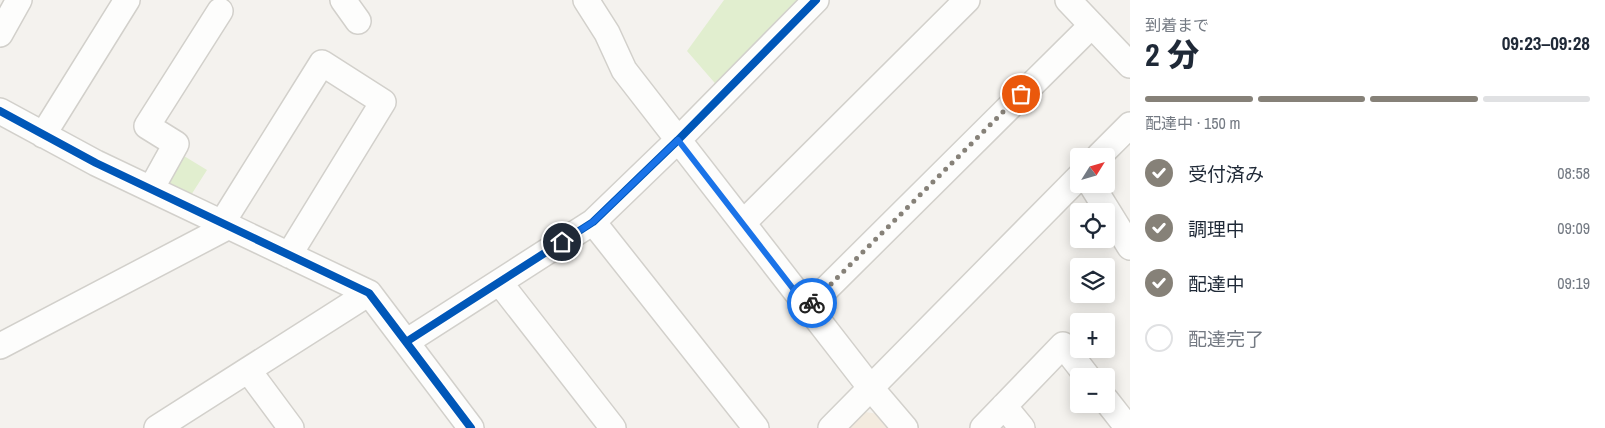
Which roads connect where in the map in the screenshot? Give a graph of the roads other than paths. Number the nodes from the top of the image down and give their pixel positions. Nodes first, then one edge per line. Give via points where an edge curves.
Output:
1 (19, 0) edge
2 (127, 0) edge
3 (343, 0) edge
4 (586, 0) edge
5 (816, 0) edge
6 (968, 0) edge
7 (1068, 0) edge
8 (220, 11) dead end
9 (358, 21) dead end
10 (1092, 25) junction
11 (0, 34) edge
12 (1130, 65) edge
13 (0, 111) edge
14 (1130, 125) edge
15 (43, 135) junction
16 (678, 140) junction
17 (1107, 148) edge
18 (1070, 186) edge
19 (151, 189) junction
20 (1097, 193) edge
21 (593, 222) junction
22 (743, 223) junction
23 (226, 225) junction
24 (1130, 247) edge
25 (289, 254) junction
26 (500, 283) junction
27 (369, 293) junction
28 (808, 308) junction
29 (406, 342) junction
30 (0, 346) edge
31 (1081, 368) edge
32 (248, 370) junction
33 (870, 387) junction
34 (1004, 406) junction
35 (1115, 411) edge
36 (157, 428) edge
37 (291, 428) edge
38 (471, 428) edge
39 (613, 428) edge
40 (756, 428) edge
41 (831, 428) edge
42 (905, 428) edge
43 (983, 428) edge
44 (1022, 428) edge
45 (1128, 428) edge

1 - 11 street
2 - 15 street
3 - 9 street
4 - 16 street via 607,32 624,70
5 - 16 street
6 - 22 street
7 - 10 street
8 - 19 street via 147,126 176,144
10 - 12 street
10 - 28 street
13 - 15 street
14 - 17 street
15 - 19 street
16 - 21 street
16 - 22 street
18 - 33 street
19 - 23 street
20 - 24 street
21 - 26 street
21 - 40 street
22 - 28 street
23 - 25 street
23 - 25 street via 322,63 383,102
23 - 30 street
25 - 27 street
26 - 29 street
26 - 39 street
27 - 29 street
27 - 32 street
28 - 33 street
29 - 38 street
31 - 34 street via 1063,345
32 - 36 street
32 - 37 street
33 - 41 street
33 - 42 street
34 - 43 street
34 - 44 street
35 - 45 street

